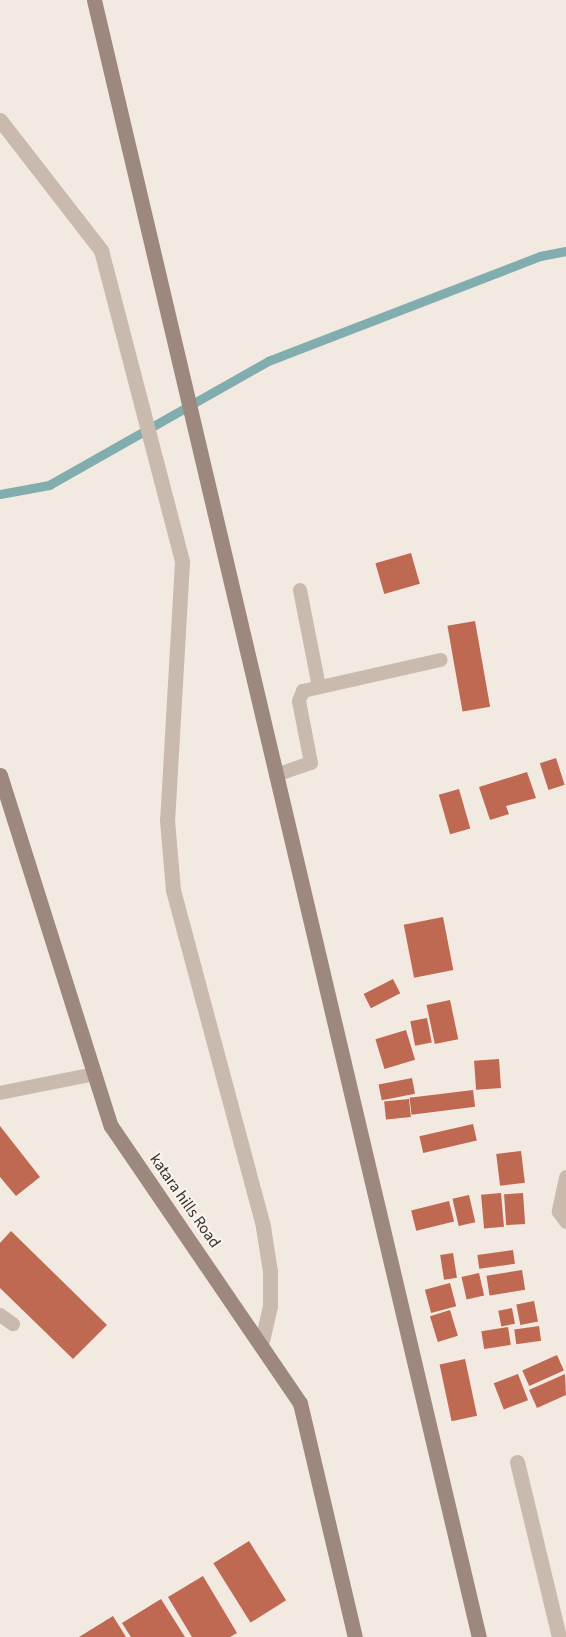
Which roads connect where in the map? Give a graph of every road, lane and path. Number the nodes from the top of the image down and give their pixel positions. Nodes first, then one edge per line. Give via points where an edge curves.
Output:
1 (94, 0) edge
2 (0, 120) edge
3 (300, 590) dead end
4 (441, 660) dead end
5 (319, 687) junction
6 (0, 775) edge
7 (276, 775) junction
8 (94, 1074) junction
9 (0, 1093) edge
10 (566, 1177) edge
11 (566, 1221) edge
12 (0, 1315) edge
13 (13, 1324) dead end
14 (262, 1341) junction
15 (518, 1462) dead end
16 (352, 1636) edge
17 (479, 1637) edge
18 (559, 1637) edge

1 - 7 street
2 - 14 street via 101,250 182,562 167,820 173,890 263,1227 270,1271 270,1306
3 - 5 lane
4 - 5 lane
5 - 7 lane via 300,695 310,763
6 - 8 street, katara hills Road
7 - 17 street
8 - 9 lane
8 - 14 street, katara hills Road via 111,1126
10 - 11 street via 559,1210
12 - 13 lane
14 - 16 street, katara hills Road via 300,1402
15 - 18 street

